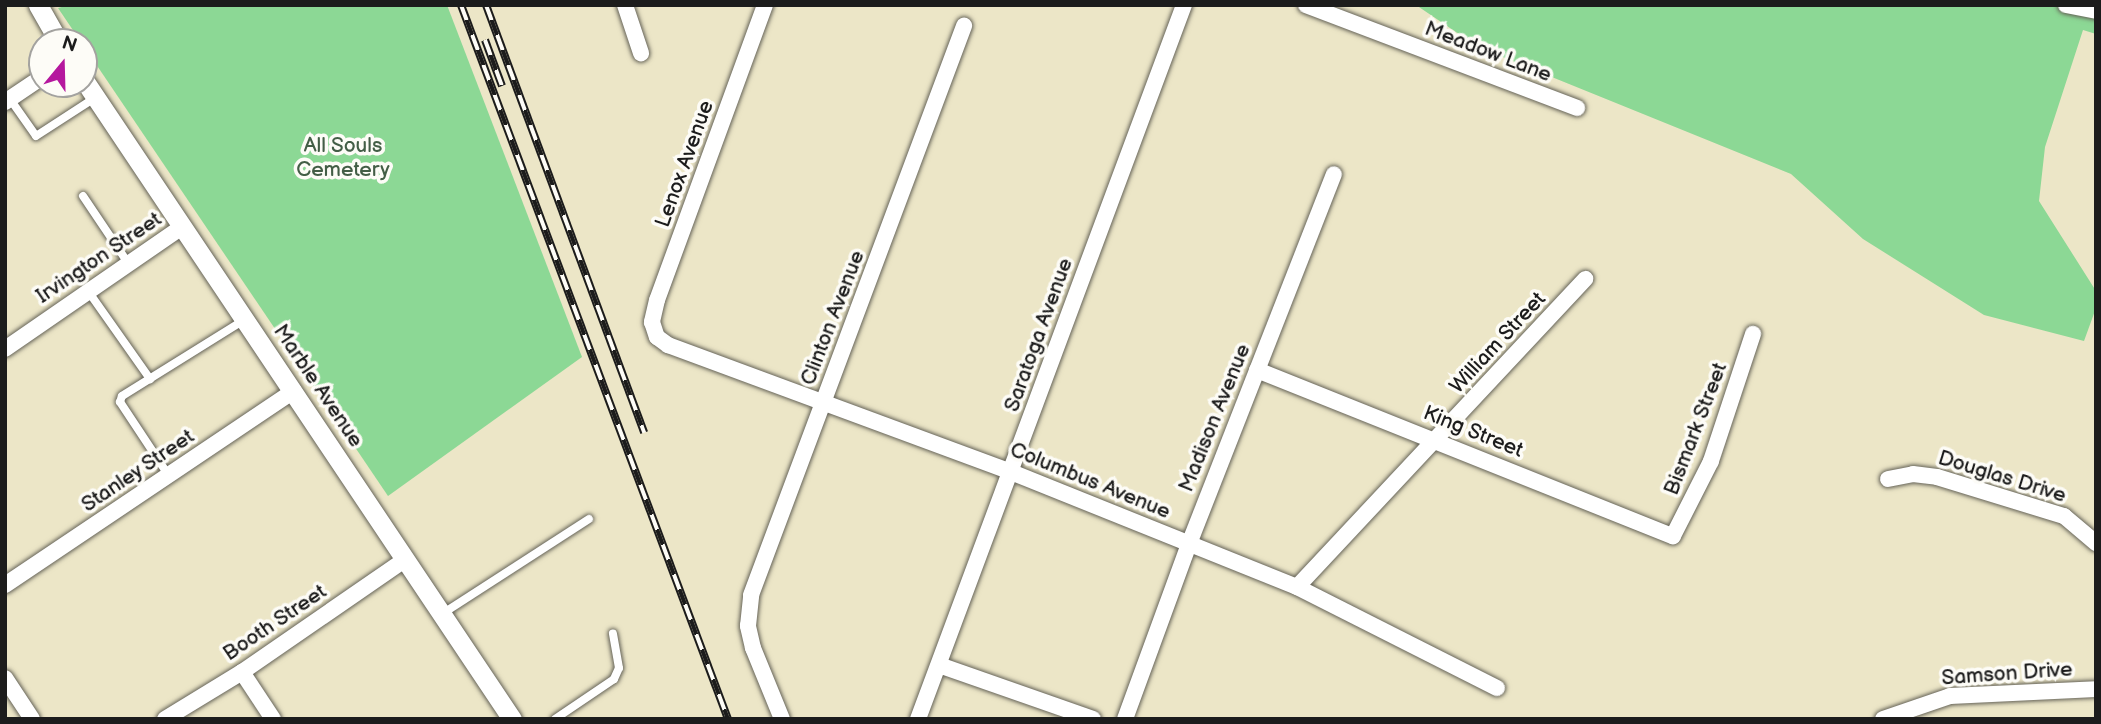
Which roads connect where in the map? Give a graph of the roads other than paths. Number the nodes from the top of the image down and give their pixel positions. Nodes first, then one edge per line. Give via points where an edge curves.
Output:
1 (38, 5) edge
2 (625, 5) edge
3 (765, 5) edge
4 (1184, 5) edge
5 (1306, 5) edge
6 (2066, 5) edge
7 (2096, 11) edge
8 (964, 26) dead end
9 (51, 28) edge
10 (641, 53) dead end
11 (28, 87) edge
12 (94, 98) edge
13 (97, 98) edge
14 (8, 100) edge
15 (1577, 108) dead end
16 (1334, 174) dead end
17 (83, 196) dead end
18 (183, 226) junction
19 (128, 263) junction
20 (1584, 279) dead end
21 (88, 291) junction
22 (245, 319) junction
23 (1753, 334) dead end
24 (657, 337) joint
25 (5, 349) edge
26 (1257, 370) junction
27 (150, 379) junction
28 (294, 391) junction
29 (823, 404) junction
30 (1436, 440) junction
31 (1011, 472) junction
32 (169, 476) junction
33 (1888, 479) dead end
34 (589, 519) dead end
35 (1672, 536) joint
36 (2096, 543) edge
37 (1189, 544) junction
38 (406, 559) junction
39 (5, 585) edge
40 (1297, 587) junction
41 (442, 614) junction
42 (613, 634) dead end
43 (939, 665) junction
44 (243, 672) junction
45 (5, 678) edge
46 (1496, 688) dead end
47 (2096, 689) edge
48 (32, 719) edge
49 (165, 719) edge
50 (273, 719) edge
51 (512, 719) edge
52 (555, 719) edge
53 (782, 719) edge
54 (918, 719) edge
55 (1093, 719) edge
56 (1125, 719) edge
57 (1883, 719) edge

1 - 9 street
2 - 10 street
3 - 24 street, Lenox Avenue via 657,300 652,322
4 - 31 street, Saratoga Avenue
5 - 15 street, Meadow Lane
6 - 7 street
8 - 29 street, Clinton Avenue
11 - 14 street
12 - 14 lane via 36,136
13 - 18 street, Marble Avenue
16 - 26 street, Madison Avenue
17 - 19 lane
18 - 19 street, Irvington Street
18 - 22 street, Marble Avenue
19 - 21 street, Irvington Street
20 - 30 street, William Street
21 - 25 street, Irvington Street
21 - 27 lane
22 - 27 lane
22 - 28 street, Marble Avenue
23 - 35 street, Bismark Street via 1711,461
24 - 29 street, Columbus Avenue
26 - 30 street, King Street
26 - 37 street, Madison Avenue
27 - 32 lane via 122,396 120,402
28 - 32 street, Stanley Street
28 - 38 street, Marble Avenue
29 - 31 street, Columbus Avenue
29 - 53 street, Clinton Avenue via 751,596 748,626
30 - 35 street, King Street
30 - 40 street, William Street
31 - 37 street, Columbus Avenue
31 - 43 street, Saratoga Avenue
32 - 39 street, Stanley Street
33 - 36 street, Douglas Drive via 1913,474 1937,477 2014,500 2064,516
34 - 41 lane
37 - 40 street, Columbus Avenue
37 - 56 street, Madison Avenue
38 - 41 street, Marble Avenue
38 - 44 street, Booth Street
40 - 46 street, Columbus Avenue
41 - 51 street, Marble Avenue
42 - 52 lane via 619,668 614,679
43 - 54 street, Saratoga Avenue
43 - 55 street
44 - 49 street, Booth Street
44 - 50 street
45 - 48 street
47 - 57 street, Samson Drive via 1950,696

